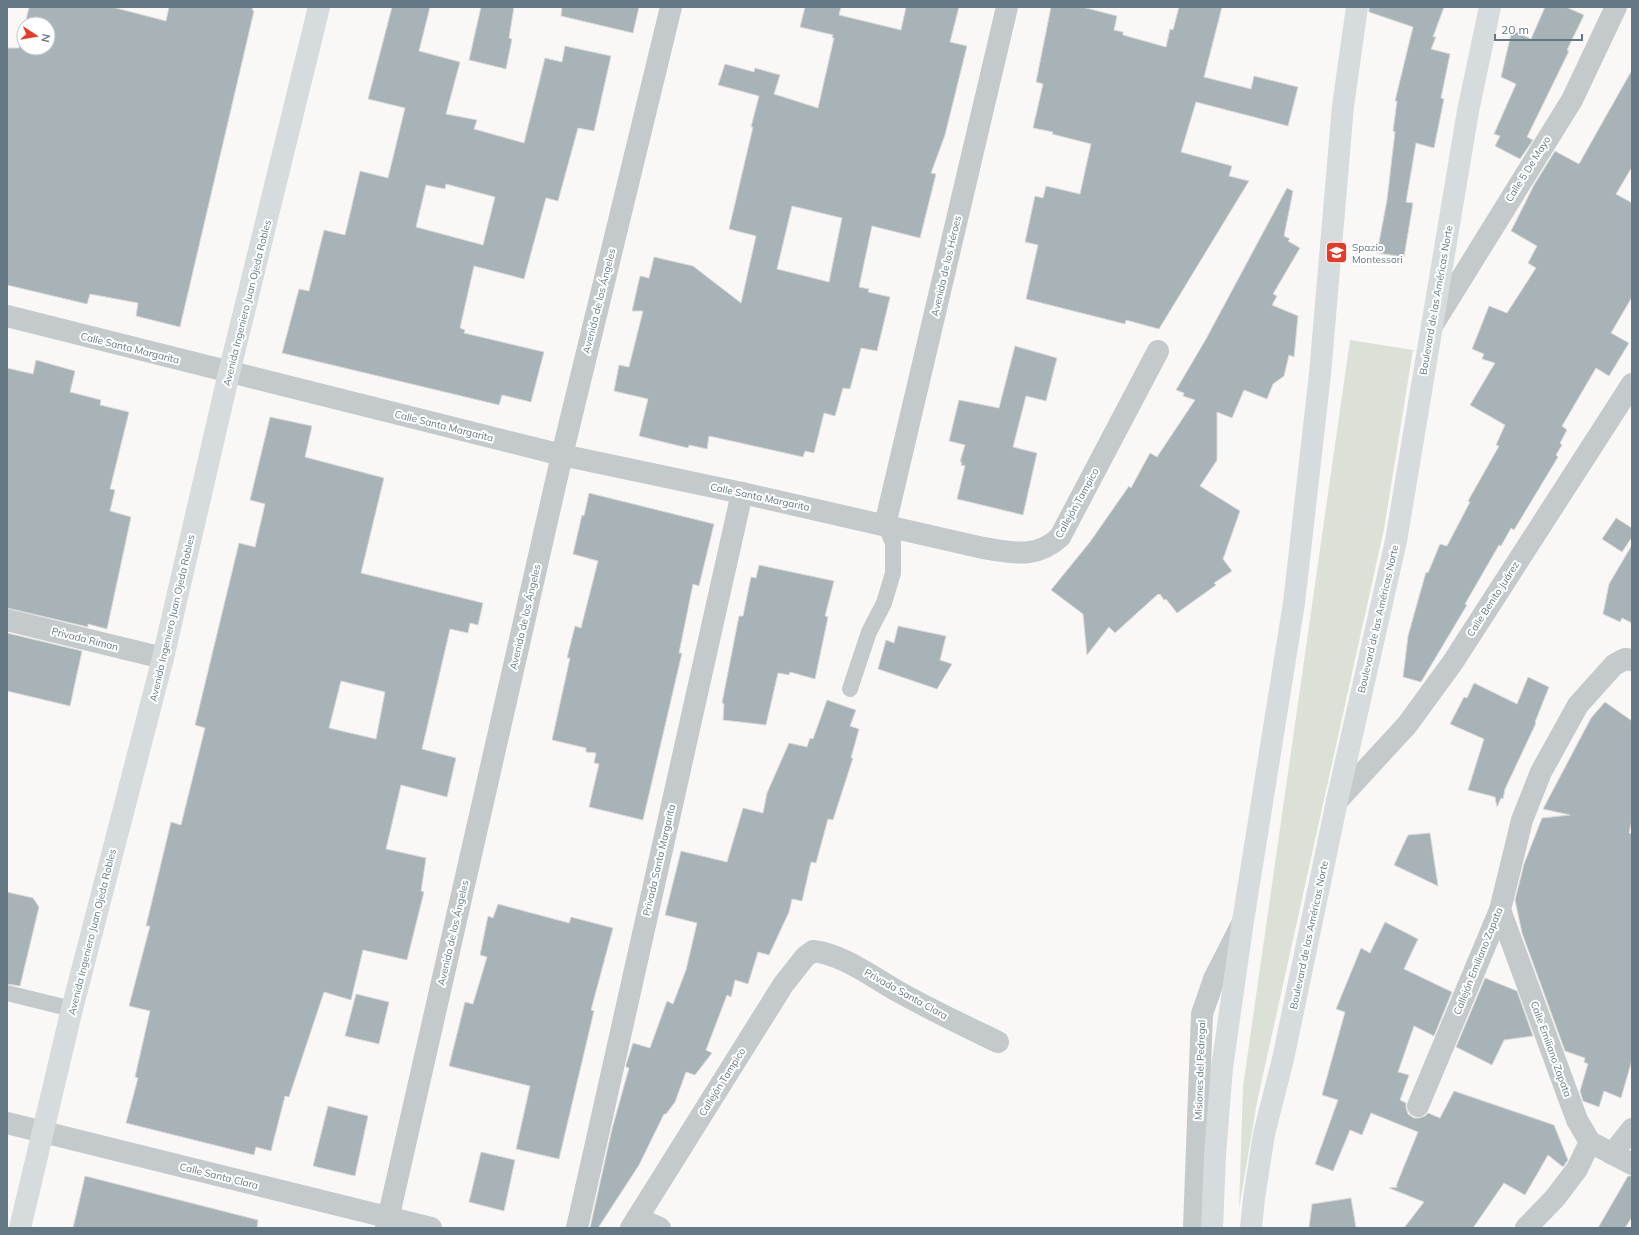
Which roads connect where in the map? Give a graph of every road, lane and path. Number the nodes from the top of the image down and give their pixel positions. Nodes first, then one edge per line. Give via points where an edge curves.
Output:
1 (319, 7) edge
2 (672, 7) edge
3 (1007, 7) edge
4 (1357, 7) edge
5 (1490, 7) edge
6 (1616, 7) edge
7 (7, 316) edge
8 (1431, 327) junction
9 (1158, 351) dead end
10 (229, 373) junction
11 (1632, 384) edge
12 (562, 455) junction
13 (742, 493) junction
14 (884, 525) junction
15 (7, 620) edge
16 (163, 658) junction
17 (1632, 660) edge
18 (850, 689) dead end
19 (1337, 801) junction
20 (1500, 910) junction
21 (1243, 921) junction
22 (813, 951) joint
23 (7, 993) edge
24 (72, 1009) junction
25 (998, 1042) dead end
26 (1418, 1106) dead end
27 (7, 1123) edge
28 (1632, 1129) edge
29 (43, 1132) junction
30 (1590, 1142) junction
31 (1612, 1154) junction
32 (1632, 1164) edge
33 (387, 1223) edge
34 (634, 1223) edge
35 (20, 1228) edge
36 (431, 1228) edge
37 (577, 1228) edge
38 (660, 1228) edge
39 (1194, 1228) edge
40 (1212, 1228) edge
41 (1252, 1228) edge
42 (1526, 1228) edge

1 - 10 main road, Avenida Ingeniero Juan Ojeda Robles
2 - 12 street, Avenida de los Ángeles
3 - 14 street, Avenida de los Héroes
4 - 21 main road via 1343,106 1320,374 1294,603
5 - 8 main road, Boulevard de las Américas Norte via 1468,111
6 - 8 street, Calle 5 De Mayo via 1572,100
7 - 10 street, Calle Santa Margarita
8 - 19 main road, Boulevard de las Américas Norte via 1396,541
9 - 14 street, Callejón Tampico via 1060,537 1049,547 1034,552 1016,553
10 - 12 street, Calle Santa Margarita
10 - 16 main road, Avenida Ingeniero Juan Ojeda Robles
11 - 19 street, Calle Benito Juárez via 1453,662 1407,725
12 - 13 street, Calle Santa Margarita
12 - 33 street, Avenida de los Ángeles
13 - 14 street, Calle Santa Margarita
13 - 37 street, Privada Santa Margarita
14 - 18 lane via 893,543 893,573
15 - 16 street, Privada Riman
16 - 24 main road, Avenida Ingeniero Juan Ojeda Robles
17 - 20 street, Callejón Emiliano Zapata via 1625,659 1614,665 1578,705 1541,772 1522,820
19 - 41 main road, Boulevard de las Américas Norte via 1283,1059 1264,1134
20 - 26 street, Callejón Emiliano Zapata
20 - 30 street, Calle Emiliano Zapata via 1577,1120
21 - 39 street, Misiones del Pedregal via 1214,979 1202,1014
21 - 40 main road via 1222,1068
22 - 25 street, Privada Santa Clara via 822,952 859,968 899,992
22 - 34 street, Callejón Tampico via 805,957 783,985
23 - 24 lane
24 - 29 main road, Avenida Ingeniero Juan Ojeda Robles
27 - 29 street, Calle Santa Clara
28 - 31 street
29 - 33 street, Calle Santa Clara
29 - 35 main road, Avenida Ingeniero Juan Ojeda Robles
30 - 31 street
30 - 42 street via 1577,1169 1555,1198
31 - 32 street
33 - 36 street, Calle Santa Clara
34 - 38 street, Callejón Tampico

